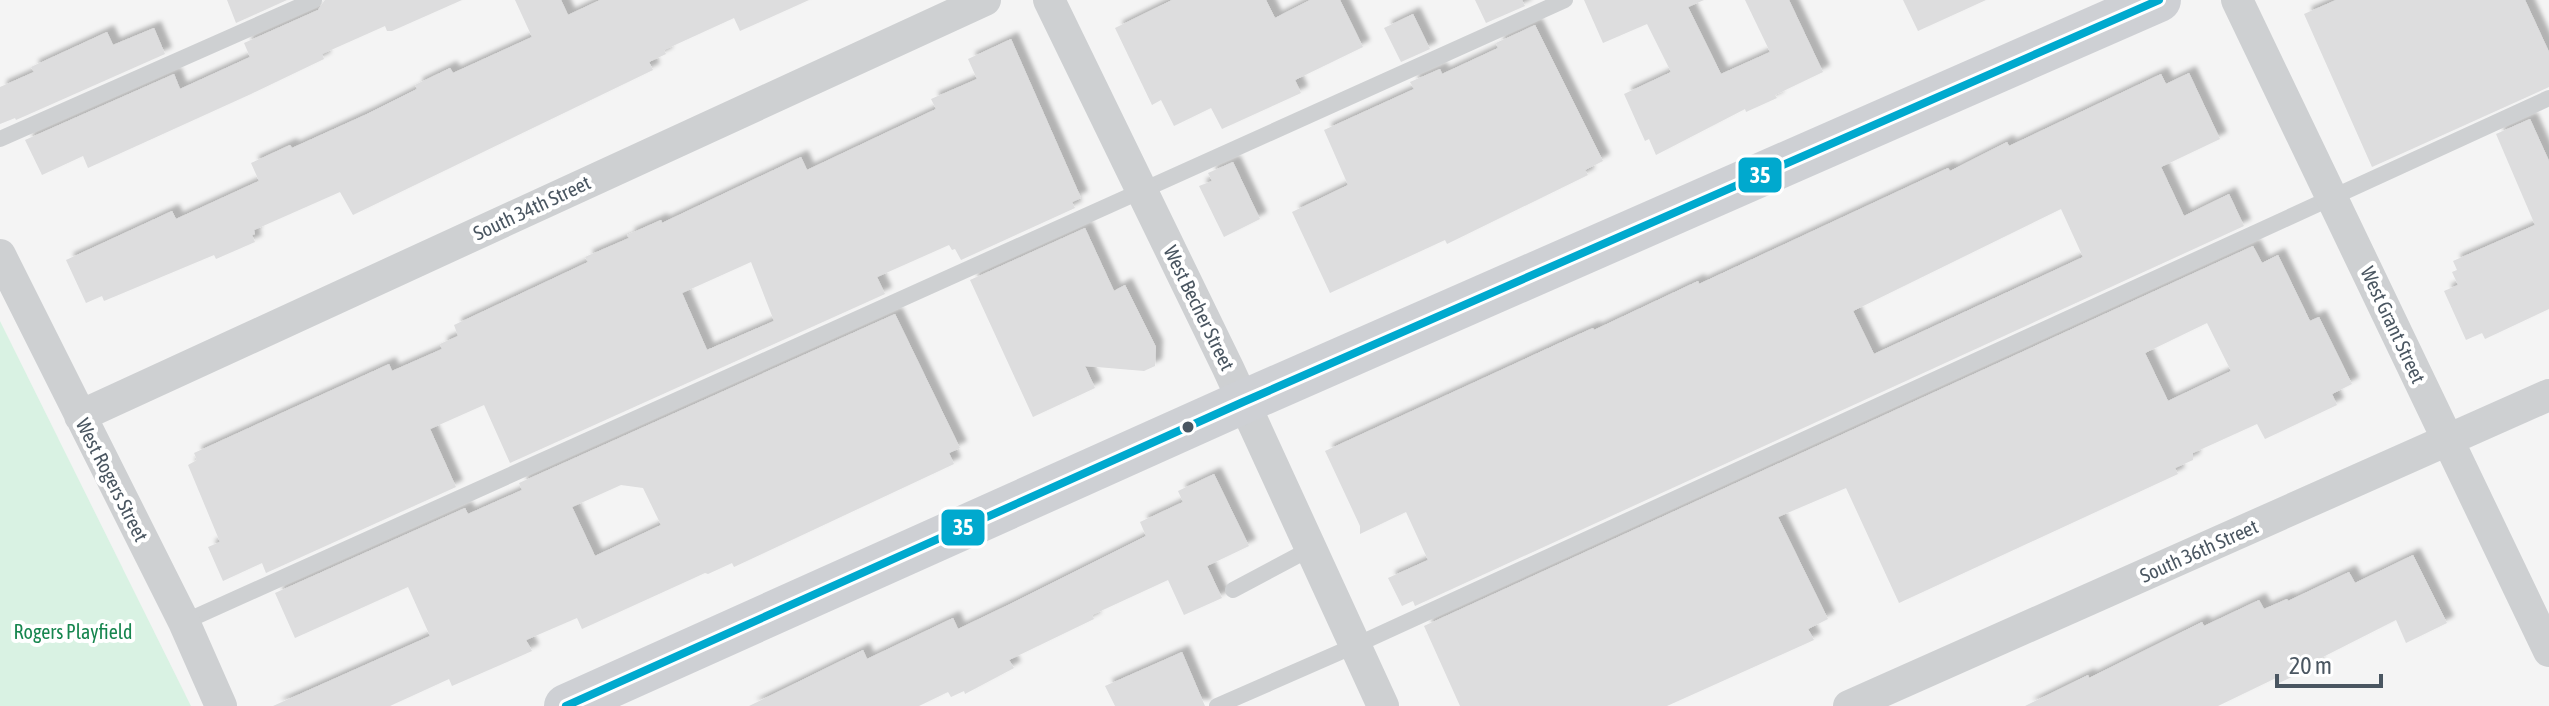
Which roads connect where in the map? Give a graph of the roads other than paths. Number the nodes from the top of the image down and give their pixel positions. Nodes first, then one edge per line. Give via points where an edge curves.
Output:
1 (314, 0) edge
2 (985, 0) edge
3 (1049, 0) edge
4 (1565, 0) edge
5 (2159, 0) edge
6 (2237, 0) edge
7 (2549, 98) edge
8 (0, 139) edge
9 (1141, 189) junction
10 (2332, 195) junction
11 (0, 255) edge
12 (2549, 395) edge
13 (1243, 402) junction
14 (80, 416) junction
15 (2448, 441) junction
16 (1310, 549) junction
17 (1233, 590) dead end
18 (184, 622) junction
19 (1354, 646) junction
20 (2549, 651) edge
21 (221, 706) edge
22 (566, 706) edge
23 (1217, 706) edge
24 (1383, 706) edge
25 (1849, 706) edge

1 - 8 lane
2 - 14 street, South 34th Street
3 - 9 street, West Becher Street
4 - 9 lane
5 - 13 main road
6 - 10 street, West Grant Street
7 - 10 lane
9 - 13 street, West Becher Street
9 - 18 lane
10 - 15 street, West Grant Street
10 - 19 lane
11 - 14 street, West Rogers Street
12 - 15 street, South 36th Street
13 - 16 street, West Becher Street
13 - 22 main road
14 - 18 street, West Rogers Street
15 - 20 street, West Grant Street
15 - 25 street, South 36th Street
16 - 17 lane
16 - 19 street, West Becher Street
18 - 21 street, West Rogers Street
19 - 23 lane
19 - 24 street, West Becher Street

